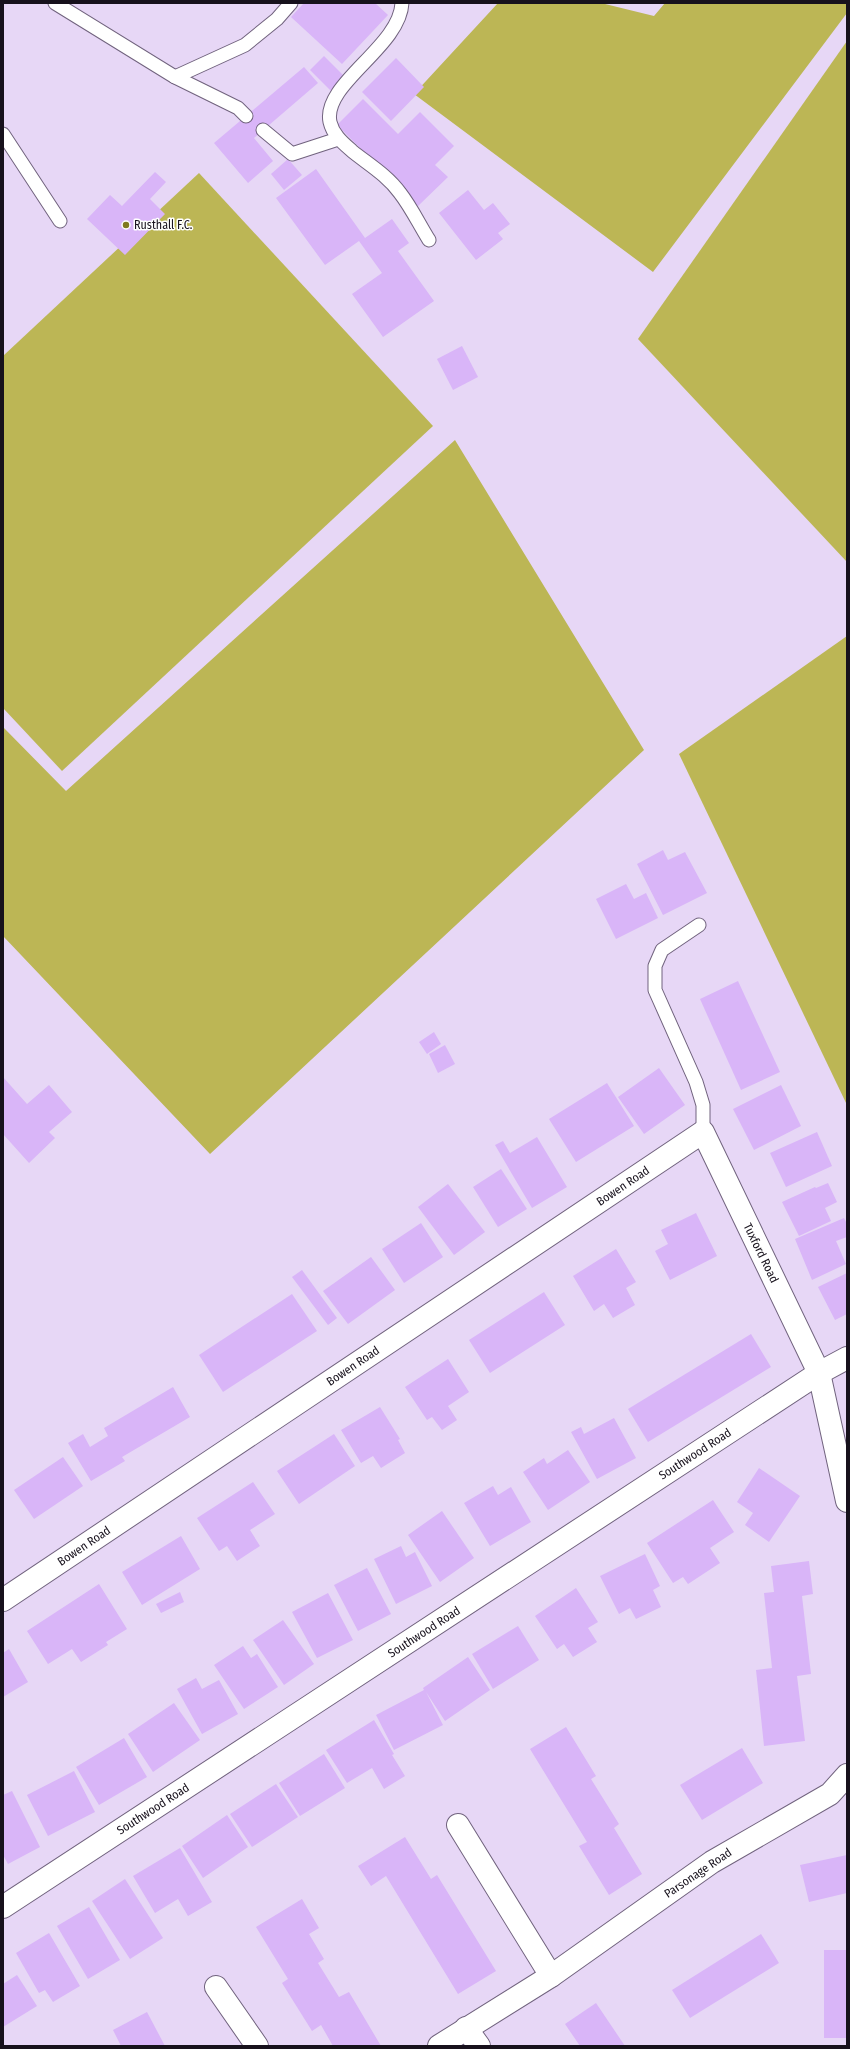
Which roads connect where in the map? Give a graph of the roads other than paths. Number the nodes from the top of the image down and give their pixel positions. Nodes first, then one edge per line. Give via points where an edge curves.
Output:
1 (55, 3) edge
2 (291, 3) edge
3 (402, 3) edge
4 (175, 77) junction
5 (246, 116) dead end
6 (263, 130) dead end
7 (3, 134) edge
8 (338, 139) junction
9 (60, 221) dead end
10 (429, 240) dead end
11 (699, 925) dead end
12 (703, 1132) junction
13 (847, 1358) edge
14 (819, 1373) junction
15 (847, 1501) edge
16 (3, 1600) edge
17 (847, 1775) edge
18 (458, 1825) dead end
19 (3, 1907) edge
20 (551, 1976) junction
21 (216, 1987) dead end
22 (466, 2028) junction
23 (257, 2046) edge
24 (439, 2046) edge
25 (479, 2046) edge

1 - 4 lane
2 - 4 lane via 277,19 245,45
3 - 8 lane via 396,22 380,47 337,92 330,112 330,123
4 - 5 lane via 238,108
6 - 8 lane via 292,154
7 - 9 lane
8 - 10 lane via 379,171 400,192
11 - 12 lane via 662,950 655,966 655,990 696,1082 703,1105
12 - 14 street, Tuxford Road
12 - 16 street, Bowen Road
13 - 14 street, Southwood Road
14 - 15 street
14 - 19 street, Southwood Road
17 - 20 street, Parsonage Road via 830,1794 712,1862
18 - 20 street
20 - 22 street, Parsonage Road
21 - 23 street
22 - 24 street, Parsonage Road
22 - 25 street

